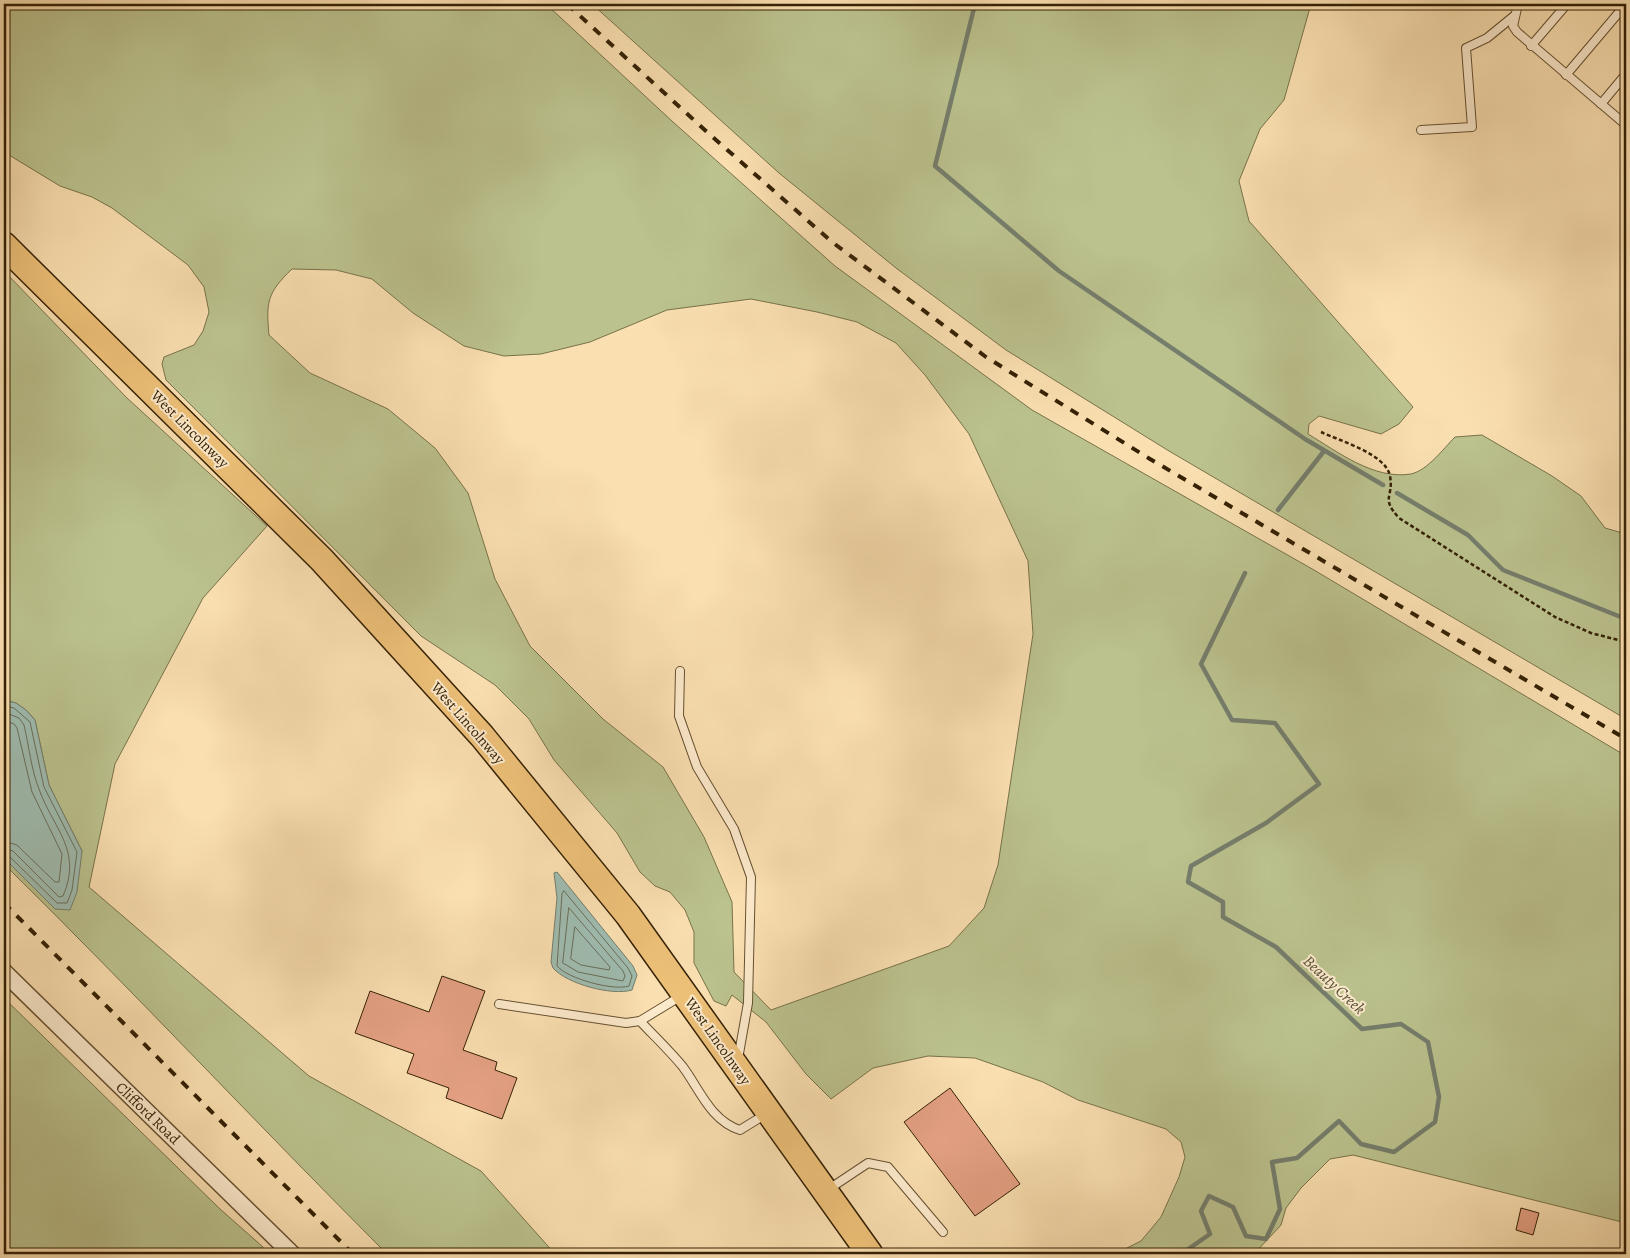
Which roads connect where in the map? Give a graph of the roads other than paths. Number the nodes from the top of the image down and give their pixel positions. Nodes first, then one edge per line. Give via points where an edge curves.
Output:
1 (1518, 4) edge
2 (1567, 4) edge
3 (1626, 4) edge
4 (1514, 16) junction
5 (1531, 46) junction
6 (1626, 74) edge
7 (1566, 75) junction
8 (1601, 104) junction
9 (1626, 125) edge
10 (1422, 130) dead end
11 (4, 245) edge
12 (680, 671) dead end
13 (4, 972) edge
14 (684, 994) junction
15 (499, 1004) dead end
16 (640, 1021) junction
17 (737, 1068) junction
18 (768, 1112) junction
19 (825, 1192) junction
20 (944, 1232) dead end
21 (292, 1254) edge
22 (870, 1254) edge

1 - 4 lane
2 - 5 lane
3 - 7 lane
4 - 5 lane via 1513,26
4 - 10 lane via 1487,38 1466,48 1472,127
5 - 7 lane
6 - 8 lane
7 - 8 lane
8 - 9 lane
11 - 14 main road, West Lincolnway via 322,560 469,722 628,915
12 - 17 lane via 679,716 697,766 734,829 751,877 748,1003
13 - 21 street, Clifford Road
14 - 16 lane
14 - 17 main road, West Lincolnway
15 - 16 lane via 626,1023
16 - 18 lane via 683,1068 726,1126 740,1130
17 - 18 main road, West Lincolnway
18 - 19 main road, West Lincolnway
19 - 20 lane via 868,1163 888,1167
19 - 22 main road, West Lincolnway

